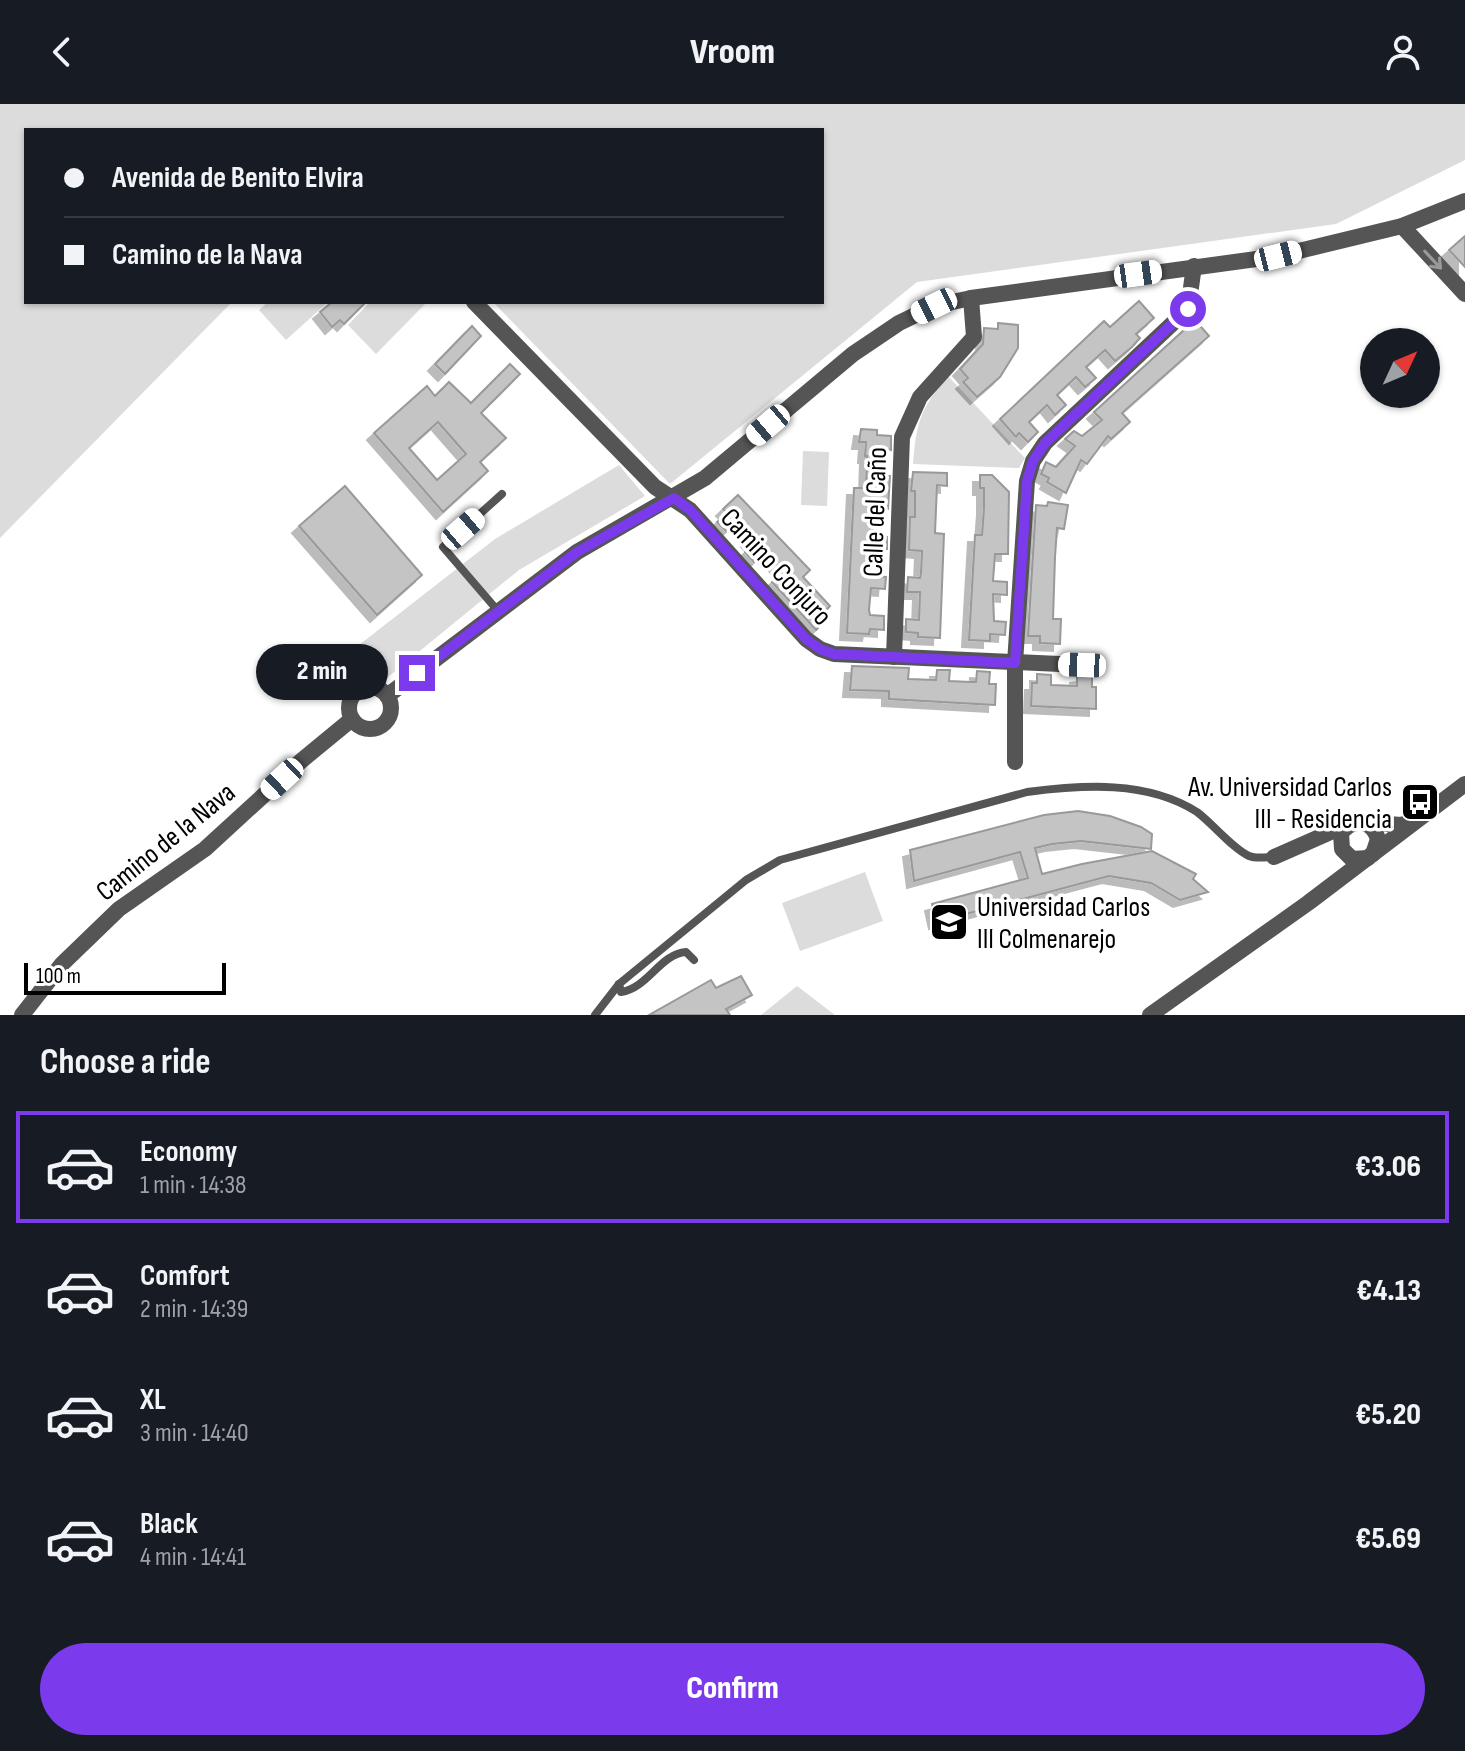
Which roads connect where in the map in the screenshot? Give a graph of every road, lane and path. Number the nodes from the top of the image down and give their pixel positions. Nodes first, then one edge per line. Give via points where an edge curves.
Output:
1 (1465, 201) edge
2 (1402, 226) junction
3 (1194, 266) junction
4 (1465, 294) edge
5 (971, 298) junction
6 (476, 304) edge
7 (502, 494) dead end
8 (674, 498) junction
9 (498, 611) junction
10 (894, 657) junction
11 (1015, 663) junction
12 (1082, 665) dead end
13 (387, 696) junction
14 (352, 719) junction
15 (1015, 762) dead end
16 (1465, 784) edge
17 (1417, 821) junction
18 (1356, 823) junction
19 (1311, 842) junction
20 (1344, 852) junction
21 (1370, 856) junction
22 (1274, 857) joint
23 (1346, 874) junction
24 (694, 960) dead end
25 (619, 984) junction
26 (22, 1015) edge
27 (595, 1015) edge
28 (1150, 1015) edge

1 - 2 street
2 - 3 street via 1278,256
2 -> 4 street
3 - 5 street
3 - 11 street via 1188,309 1045,443 1033,461 1027,481
5 - 8 street via 934,306 899,323
5 - 10 street, Calle del Caño via 974,337 920,397 902,437
6 - 8 street, Camino Conjuro via 655,487
7 - 9 lane via 443,547
8 - 9 street via 577,552
8 - 10 street, Camino Conjuro via 806,639 834,654
9 - 13 street
10 - 11 street, Camino Conjuro
11 - 12 street, Camino Conjuro
11 - 15 street
13 - 14 street via 374,687 359,690 349,703
13 - 14 street via 391,712 382,726 365,729
14 - 26 street, Camino de la Nava via 205,849 119,909 62,964
16 - 17 street
17 - 18 street
17 - 21 street
18 - 19 street
18 - 20 street via 1341,833
18 - 21 street via 1377,833 1378,845
19 - 20 street via 1332,844
19 - 22 street
20 - 21 street via 1357,860
20 - 23 street
21 - 23 street
22 - 25 lane via 1250,857 1196,811 1155,794 1107,786 1027,792 780,860 746,880
23 - 28 street
24 - 25 lane via 686,952 676,953 633,990 621,992
25 - 27 lane

